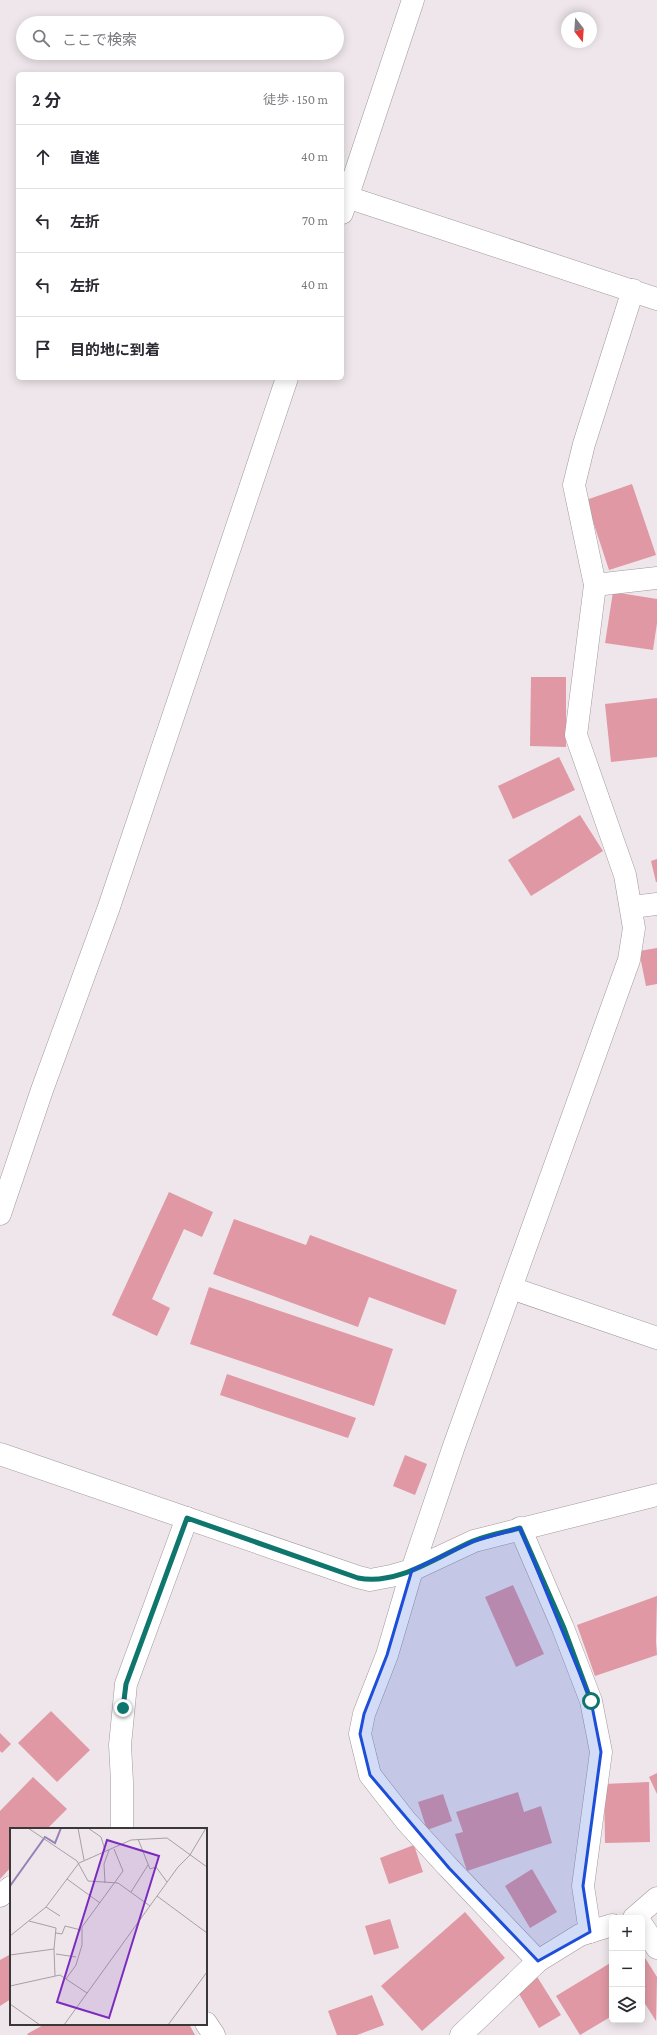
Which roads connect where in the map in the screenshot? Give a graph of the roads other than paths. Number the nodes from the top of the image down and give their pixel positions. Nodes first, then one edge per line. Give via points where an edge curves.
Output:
1 (413, 0) edge
2 (345, 205) edge
3 (633, 290) junction
4 (657, 299) edge
5 (286, 380) edge
6 (657, 578) edge
7 (595, 585) junction
8 (657, 904) edge
9 (632, 907) junction
10 (0, 1214) edge
11 (511, 1288) junction
12 (657, 1338) edge
13 (0, 1454) edge
14 (657, 1494) edge
15 (187, 1518) junction
16 (520, 1528) junction
17 (412, 1570) junction
18 (122, 1828) edge
19 (10, 1888) edge
20 (0, 1896) edge
21 (657, 1898) edge
22 (642, 1915) edge
23 (609, 1926) edge
24 (645, 1930) edge
25 (590, 1932) junction
26 (657, 1948) edge
27 (538, 1961) junction
28 (207, 2024) edge
29 (214, 2035) edge
30 (461, 2035) edge

1 - 2 street
2 - 3 street
3 - 4 street
3 - 7 street via 584,444 574,485
5 - 10 street via 109,907
6 - 7 street
7 - 9 street via 576,736 625,875
8 - 9 street
9 - 11 street via 634,928 629,960
11 - 12 street
11 - 17 street
13 - 15 street
14 - 16 street
15 - 17 street via 358,1578 370,1580
15 - 18 street via 126,1684 120,1745
16 - 17 street via 474,1541
16 - 25 street via 564,1628 591,1701 600,1752 583,1886
17 - 27 street via 387,1655 364,1714 360,1734 370,1775 406,1821
19 - 20 street
21 - 22 street
23 - 25 street
24 - 26 street
25 - 27 street via 580,1935
27 - 30 street
28 - 29 street

